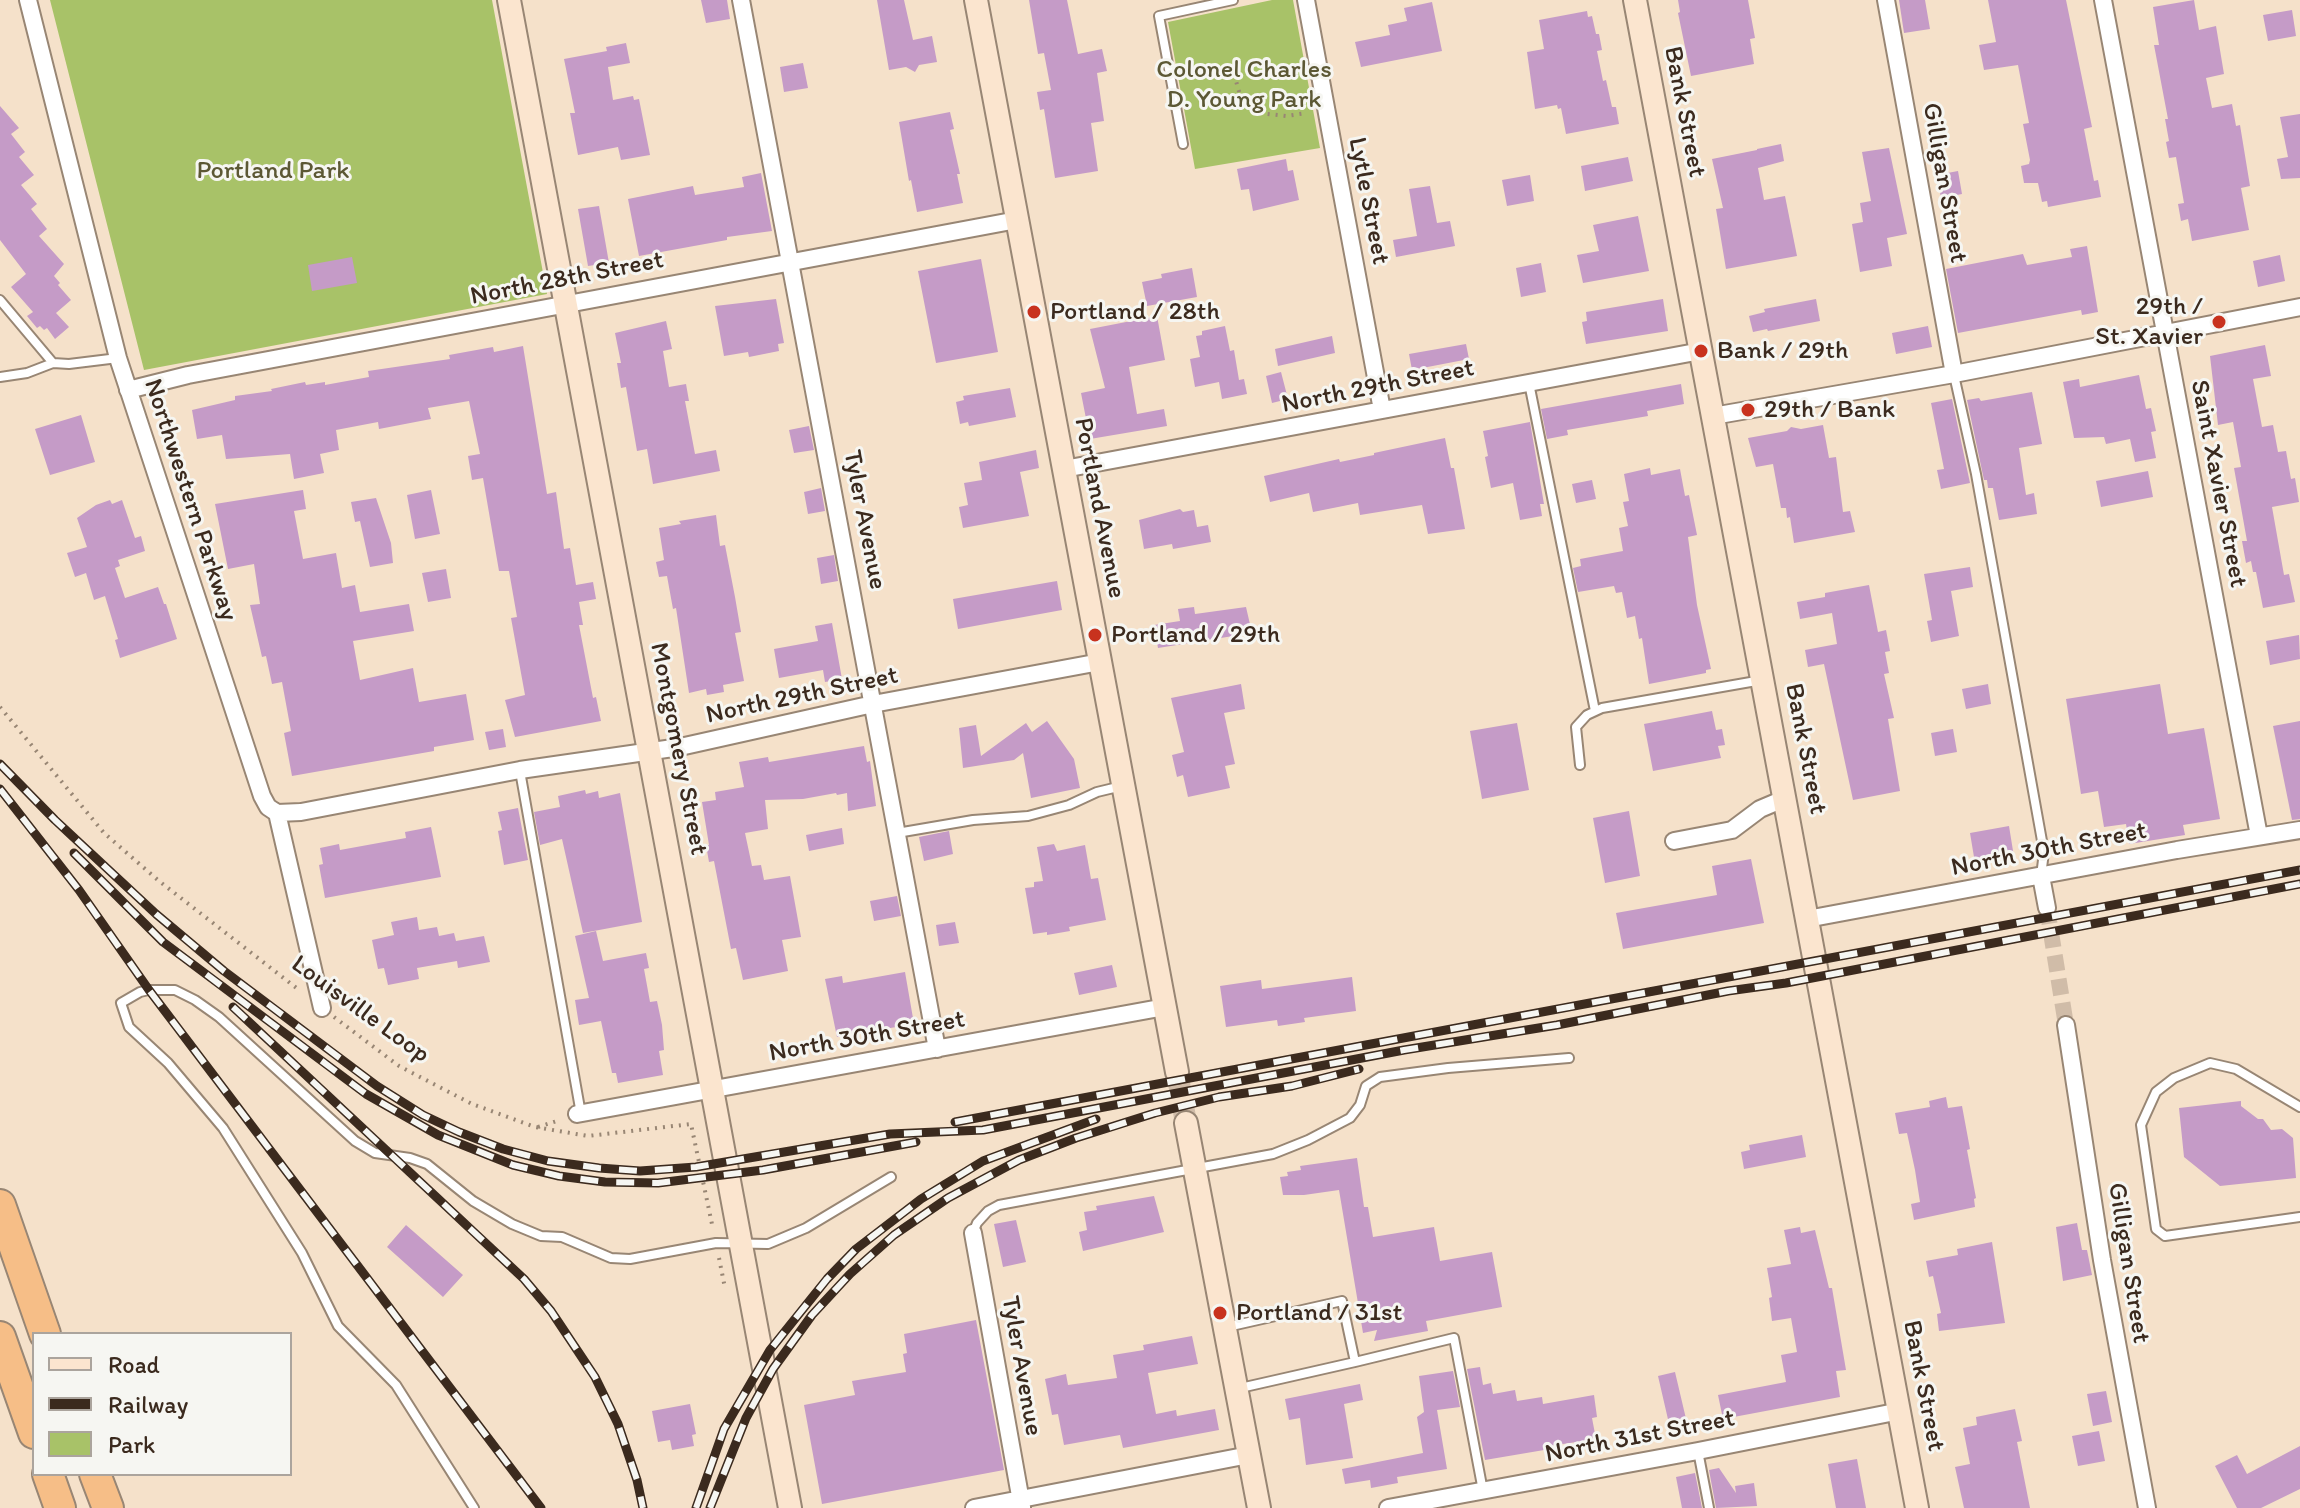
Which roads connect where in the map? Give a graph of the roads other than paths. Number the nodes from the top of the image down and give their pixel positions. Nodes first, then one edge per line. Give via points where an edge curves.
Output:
1 (28, 0) edge
2 (509, 0) edge
3 (741, 0) edge
4 (976, 0) edge
5 (1233, 0) edge
6 (1306, 0) edge
7 (1635, 0) edge
8 (1886, 0) edge
9 (2103, 0) edge
10 (1183, 144) dead end
11 (1017, 220) junction
12 (791, 262) junction
13 (0, 300) edge
14 (565, 304) junction
15 (2300, 307) edge
16 (2165, 333) junction
17 (1701, 351) junction
18 (118, 358) junction
19 (53, 363) junction
20 (1954, 374) junction
21 (0, 377) edge
22 (1529, 383) junction
23 (128, 390) junction
24 (1382, 410) junction
25 (1713, 416) junction
26 (1064, 469) junction
27 (1100, 662) junction
28 (1763, 680) junction
29 (873, 704) junction
30 (1595, 711) junction
31 (650, 752) junction
32 (1580, 765) dead end
33 (520, 770) junction
34 (1123, 786) junction
35 (1786, 798) junction
36 (277, 813) junction
37 (2300, 830) edge
38 (897, 833) junction
39 (2259, 836) junction
40 (1674, 841) dead end
41 (2041, 876) junction
42 (2047, 908) tunnel mouth
43 (1807, 919) junction
44 (1165, 1007) junction
45 (322, 1008) road end
46 (2066, 1025) tunnel mouth
47 (937, 1049) junction
48 (1569, 1058) dead end
49 (1177, 1072) tunnel mouth
50 (712, 1090) junction
51 (2300, 1107) edge
52 (579, 1114) joint
53 (1186, 1123) tunnel mouth
54 (1194, 1170) junction
55 (891, 1177) dead end
56 (2300, 1217) edge
57 (4, 1218) edge
58 (973, 1233) joint
59 (741, 1244) junction
60 (1224, 1328) junction
61 (44, 1332) edge
62 (0, 1337) edge
63 (1355, 1362) junction
64 (1236, 1389) junction
65 (1900, 1411) junction
66 (32, 1427) edge
67 (1698, 1451) junction
68 (1249, 1455) junction
69 (49, 1476) edge
70 (96, 1476) edge
71 (1483, 1491) junction
72 (1021, 1504) edge
73 (60, 1508) edge
74 (108, 1508) edge
75 (474, 1508) edge
76 (790, 1508) edge
77 (974, 1508) edge
78 (1259, 1508) edge
79 (1388, 1508) edge
80 (1709, 1508) edge
81 (1917, 1508) edge
82 (2147, 1508) edge

1 - 18 street, Northwestern Parkway
2 - 14 street, Montgomery Street
3 - 12 street, Tyler Avenue
4 - 11 street, Portland Avenue
5 - 10 lane via 1159,16
6 - 24 street, Lytle Street
7 - 17 street, Bank Street
8 - 20 street, Gilligan Street
9 - 16 street, Saint Xavier Street
11 - 12 street, North 28th Street
11 - 26 street, Portland Avenue
12 - 14 street, North 28th Street
12 - 29 street, Tyler Avenue
13 - 19 lane
14 - 23 street, North 28th Street
14 - 31 street, Montgomery Street
15 - 16 street
16 - 20 street
16 - 39 street, Saint Xavier Street
17 - 22 street, North 29th Street
17 - 25 street, Bank Street
18 - 19 lane
18 - 23 street, Northwestern Parkway
19 - 21 lane
20 - 25 street
20 - 41 lane via 2044,852
22 - 24 street, North 29th Street
22 - 30 lane
23 - 36 street, Northwestern Parkway via 262,796
24 - 26 street, North 29th Street
25 - 28 street, Bank Street
26 - 27 street, Portland Avenue
27 - 29 street, North 29th Street
27 - 34 street, Portland Avenue
28 - 30 lane
28 - 35 street, Bank Street
29 - 31 street, North 29th Street
29 - 38 street, Tyler Avenue
30 - 32 lane via 1576,727
31 - 33 street, North 29th Street
31 - 50 street, Montgomery Street
33 - 36 street, North 29th Street
33 - 52 lane
34 - 38 lane via 1028,816
34 - 44 street, Portland Avenue
35 - 40 street via 1732,830
35 - 43 street, Bank Street
36 - 45 street, Northwestern Parkway
37 - 39 street, North 30th Street
38 - 47 street, Tyler Avenue
39 - 41 street, North 30th Street
41 - 42 street
41 - 43 street, North 30th Street
43 - 65 street, Bank Street
44 - 47 street, North 30th Street
44 - 49 street, Portland Avenue
46 - 82 street, Gilligan Street
47 - 50 street, North 30th Street
48 - 54 lane via 1380,1077 1366,1086 1350,1118 1308,1140 1273,1154
50 - 52 street, North 30th Street
50 - 59 street, Montgomery Street
51 - 56 lane via 2236,1069 2210,1063 2156,1092 2141,1125 2156,1229 2165,1236
53 - 54 street
54 - 58 lane via 999,1205
54 - 60 street
55 - 59 lane via 806,1228 768,1244
57 - 61 highway
58 - 72 street, Tyler Avenue
59 - 75 lane via 716,1243 630,1259 611,1258 562,1237 541,1236 473,1201 427,1164 375,1153 355,1141 195,1000 175,990 149,990 121,1003 129,1027 168,1063 223,1128 302,1253 338,1326 396,1385
59 - 76 street, Montgomery Street
60 - 63 lane via 1342,1301
60 - 64 street
62 - 66 highway
63 - 64 lane
63 - 71 lane via 1454,1338
64 - 68 street
65 - 67 street, North 31st Street
65 - 81 street, Bank Street
67 - 71 street, North 31st Street
67 - 80 lane
68 - 72 street
68 - 78 street
69 - 73 highway
70 - 74 highway
71 - 79 street, North 31st Street
72 - 77 street

